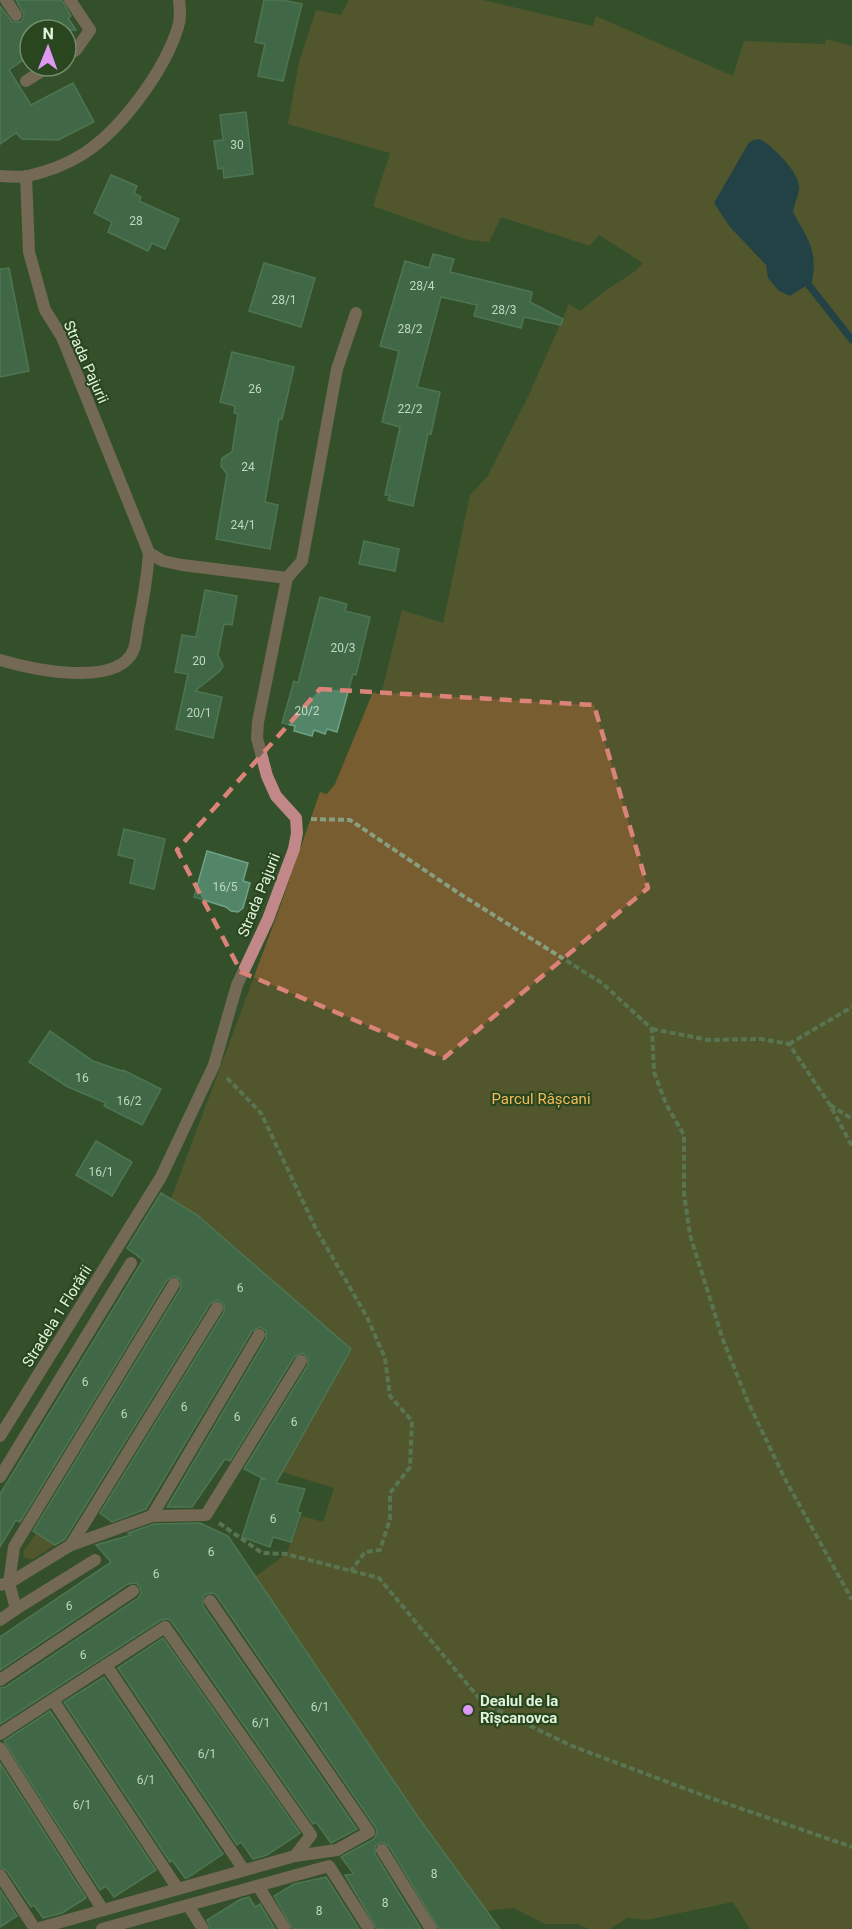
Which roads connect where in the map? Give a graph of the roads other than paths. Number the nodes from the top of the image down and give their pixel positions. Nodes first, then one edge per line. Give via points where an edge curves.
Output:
1 (6, 0) edge
2 (70, 0) edge
3 (179, 0) edge
4 (16, 15) dead end
5 (78, 47) edge
6 (31, 78) edge
7 (26, 81) dead end
8 (0, 176) edge
9 (26, 177) junction
10 (356, 313) dead end
11 (149, 553) junction
12 (288, 578) junction
13 (0, 660) edge
14 (139, 1212) joint
15 (130, 1263) dead end
16 (174, 1284) dead end
17 (217, 1308) dead end
18 (259, 1335) dead end
19 (301, 1361) dead end
20 (0, 1436) edge
21 (0, 1477) edge
22 (152, 1516) junction
23 (71, 1545) junction
24 (95, 1560) dead end
25 (5, 1584) edge
26 (133, 1591) dead end
27 (210, 1601) dead end
28 (16, 1609) junction
29 (0, 1620) edge
30 (106, 1665) junction
31 (0, 1680) edge
32 (53, 1700) junction
33 (0, 1734) edge
34 (0, 1748) edge
35 (382, 1850) dead end
36 (295, 1856) junction
37 (244, 1870) junction
38 (0, 1875) edge
39 (258, 1886) junction
40 (178, 1889) junction
41 (188, 1905) junction
42 (103, 1910) junction
43 (119, 1927) edge
44 (36, 1929) edge
45 (102, 1929) edge
46 (203, 1929) edge
47 (285, 1929) edge
48 (369, 1929) edge
49 (431, 1929) edge

1 - 4 street
2 - 5 street via 90,30
3 - 9 street via 179,26 155,77 109,134 83,154
6 - 7 street
8 - 9 street
9 - 11 street, Strada Pajurii via 29,252 45,310 62,338
10 - 12 street via 337,369 302,561
11 - 12 street via 182,566
11 - 13 street, Strada Pajurii via 134,651 124,662 109,670 55,673
12 - 14 street, Strada Pajurii via 257,738 276,796 296,818 294,849 268,919 237,985 214,1065 161,1177
14 - 20 street, Stradela 1 Florării
15 - 21 street
16 - 25 street via 14,1547
17 - 23 street
18 - 22 street
19 - 22 street via 206,1515
22 - 23 street
23 - 25 street
24 - 28 street
25 - 28 street
26 - 31 street
27 - 36 street via 369,1832 337,1850
28 - 29 street
30 - 32 street
30 - 36 street via 165,1627 311,1835
30 - 37 street
32 - 33 street
32 - 40 street
34 - 42 street
35 - 49 street
36 - 37 street
37 - 40 street
38 - 44 street
39 - 41 street
39 - 47 street
39 - 48 street via 329,1866
40 - 42 street
41 - 43 street
41 - 46 street
42 - 44 street
43 - 45 street

